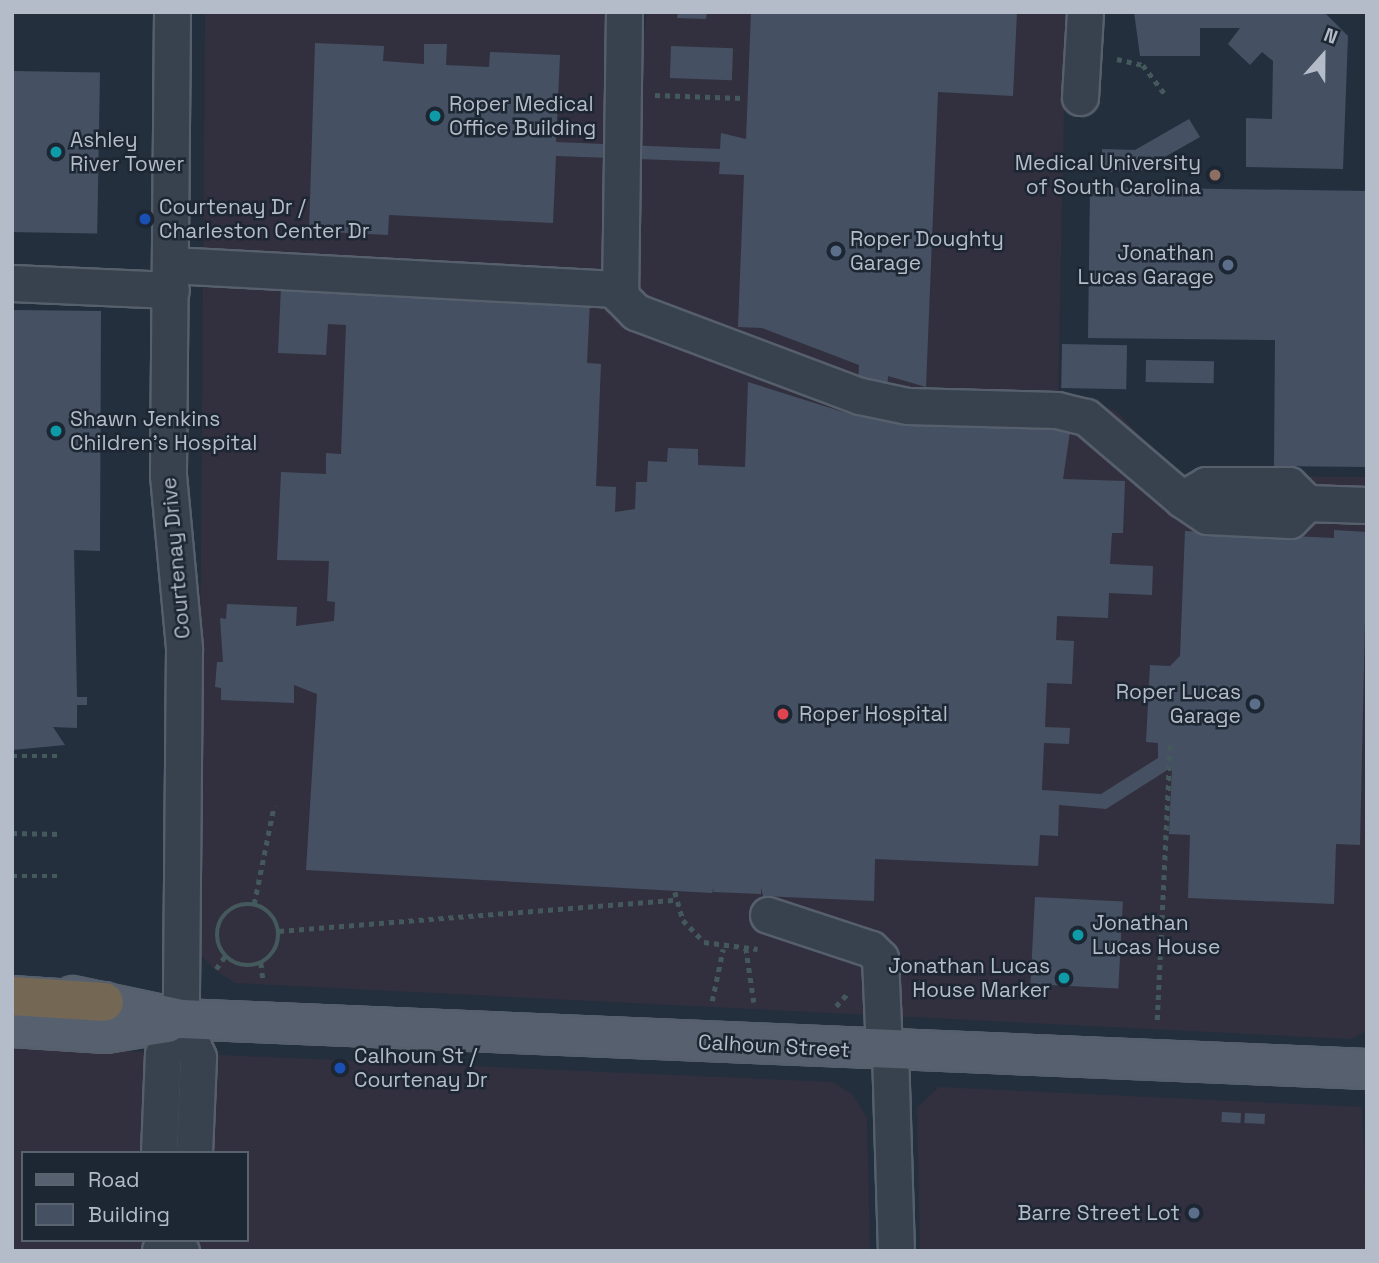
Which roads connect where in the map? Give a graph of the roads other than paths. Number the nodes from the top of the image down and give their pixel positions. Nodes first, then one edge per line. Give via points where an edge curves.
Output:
1 (172, 12) edge
2 (624, 12) edge
3 (1085, 12) edge
4 (1080, 97) dead end
5 (171, 277) junction
6 (12, 284) edge
7 (620, 289) junction
8 (1367, 505) edge
9 (768, 915) dead end
10 (12, 984) edge
11 (12, 996) edge
12 (104, 1002) junction
13 (181, 1019) junction
14 (12, 1027) edge
15 (887, 1051) junction
16 (1367, 1069) edge
17 (159, 1151) edge
18 (194, 1151) edge
19 (896, 1251) edge

1 - 5 street, Courtenay Drive
2 - 7 street
3 - 4 street
5 - 6 street
5 - 7 street
5 - 13 street, Courtenay Drive via 168,475 184,649
7 - 8 street via 636,312 687,336 860,396 908,406 1057,410 1086,416 1182,499 1206,485 1289,485 1307,503
9 - 15 street via 872,949 880,958
10 - 12 main road, Calhoun Street
11 - 12 highway
12 - 13 main road, Calhoun Street
13 - 14 main road, Calhoun Street via 106,1033
13 - 15 main road, Calhoun Street
13 - 17 street via 163,1054
13 - 18 street via 198,1057
15 - 16 main road, Calhoun Street
15 - 19 street

